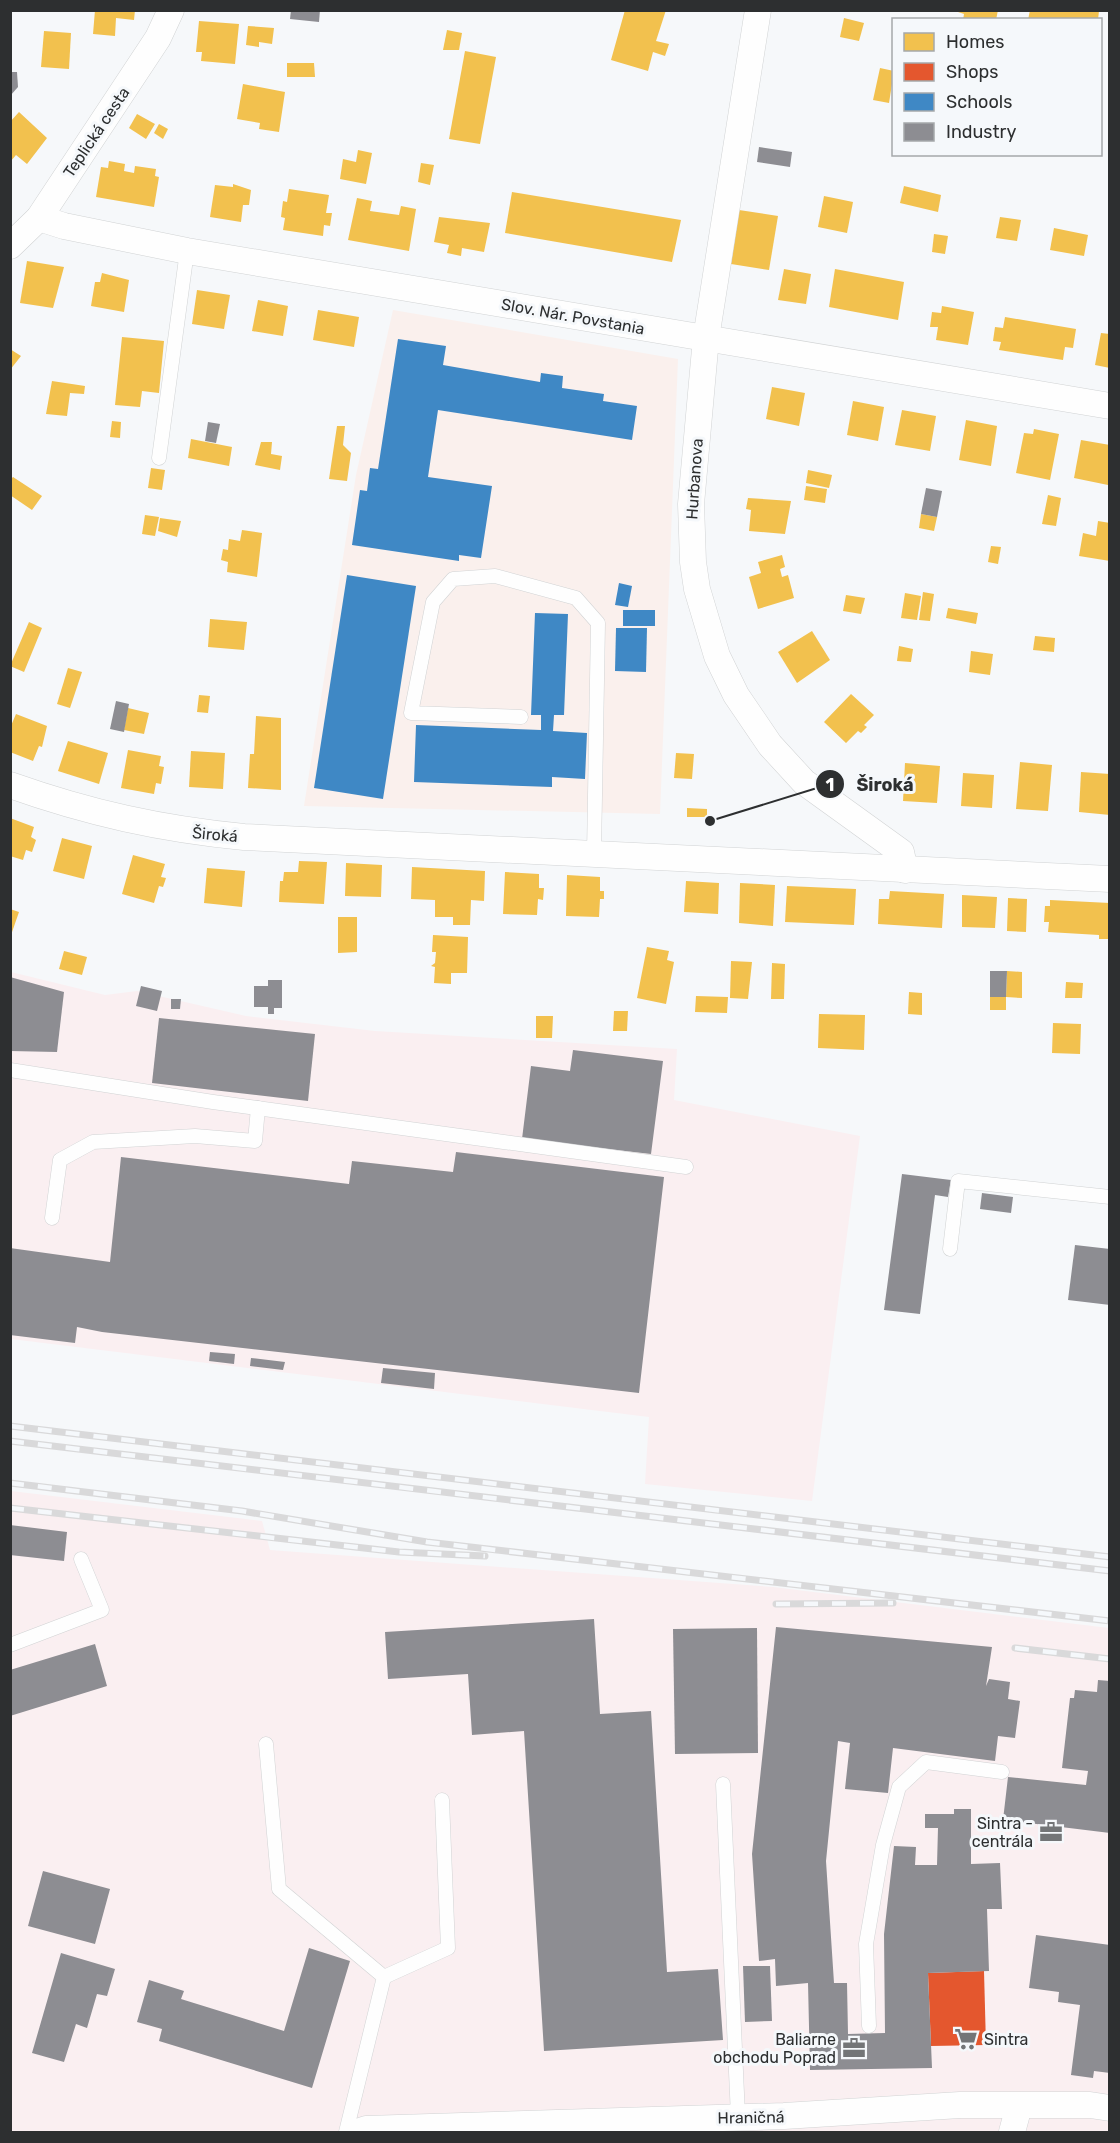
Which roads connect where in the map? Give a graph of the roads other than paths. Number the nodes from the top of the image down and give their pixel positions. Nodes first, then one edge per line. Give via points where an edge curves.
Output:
1 (171, 10) edge
2 (758, 10) edge
3 (39, 218) junction
4 (10, 246) edge
5 (187, 251) junction
6 (706, 339) junction
7 (1110, 406) edge
8 (159, 459) dead end
9 (521, 717) dead end
10 (10, 785) edge
11 (594, 853) junction
12 (905, 870) junction
13 (1110, 879) edge
14 (10, 1070) edge
15 (258, 1108) junction
16 (686, 1167) dead end
17 (1110, 1197) edge
18 (52, 1218) dead end
19 (950, 1250) dead end
20 (81, 1559) dead end
21 (10, 1645) edge
22 (266, 1744) dead end
23 (1002, 1773) dead end
24 (723, 1784) dead end
25 (442, 1800) dead end
26 (384, 1977) junction
27 (869, 2026) dead end
28 (1019, 2106) junction
29 (1110, 2108) edge
30 (738, 2116) junction
31 (346, 2133) edge
32 (357, 2133) edge
33 (1012, 2133) edge

1 - 3 street, Teplická cesta via 158,38
2 - 6 street, Hurbanova
3 - 4 street, Teplická cesta
3 - 5 street, Slov. Nár. Povstania
5 - 6 street, Slov. Nár. Povstania
5 - 8 lane
6 - 7 street, Slov. Nár. Povstania
6 - 12 street, Hurbanova via 691,535 697,589 717,656 736,695 770,745 804,782 901,852
9 - 11 lane via 411,713 433,602 453,579 495,576 576,598 598,623
10 - 11 street, Široká via 106,815 184,831
11 - 12 street, Široká
12 - 13 street, Široká
14 - 15 lane
15 - 16 lane
15 - 18 lane via 255,1141 195,1136 93,1142 60,1160
17 - 19 lane via 958,1181
20 - 21 lane via 102,1610
22 - 26 lane via 279,1889
23 - 27 lane via 926,1762 899,1787 883,1845 866,1944
24 - 30 lane
25 - 26 lane via 448,1948
26 - 31 lane
28 - 29 street, Hraničná
28 - 30 street, Hraničná via 960,2105
28 - 33 street
30 - 32 street, Hraničná via 366,2129

